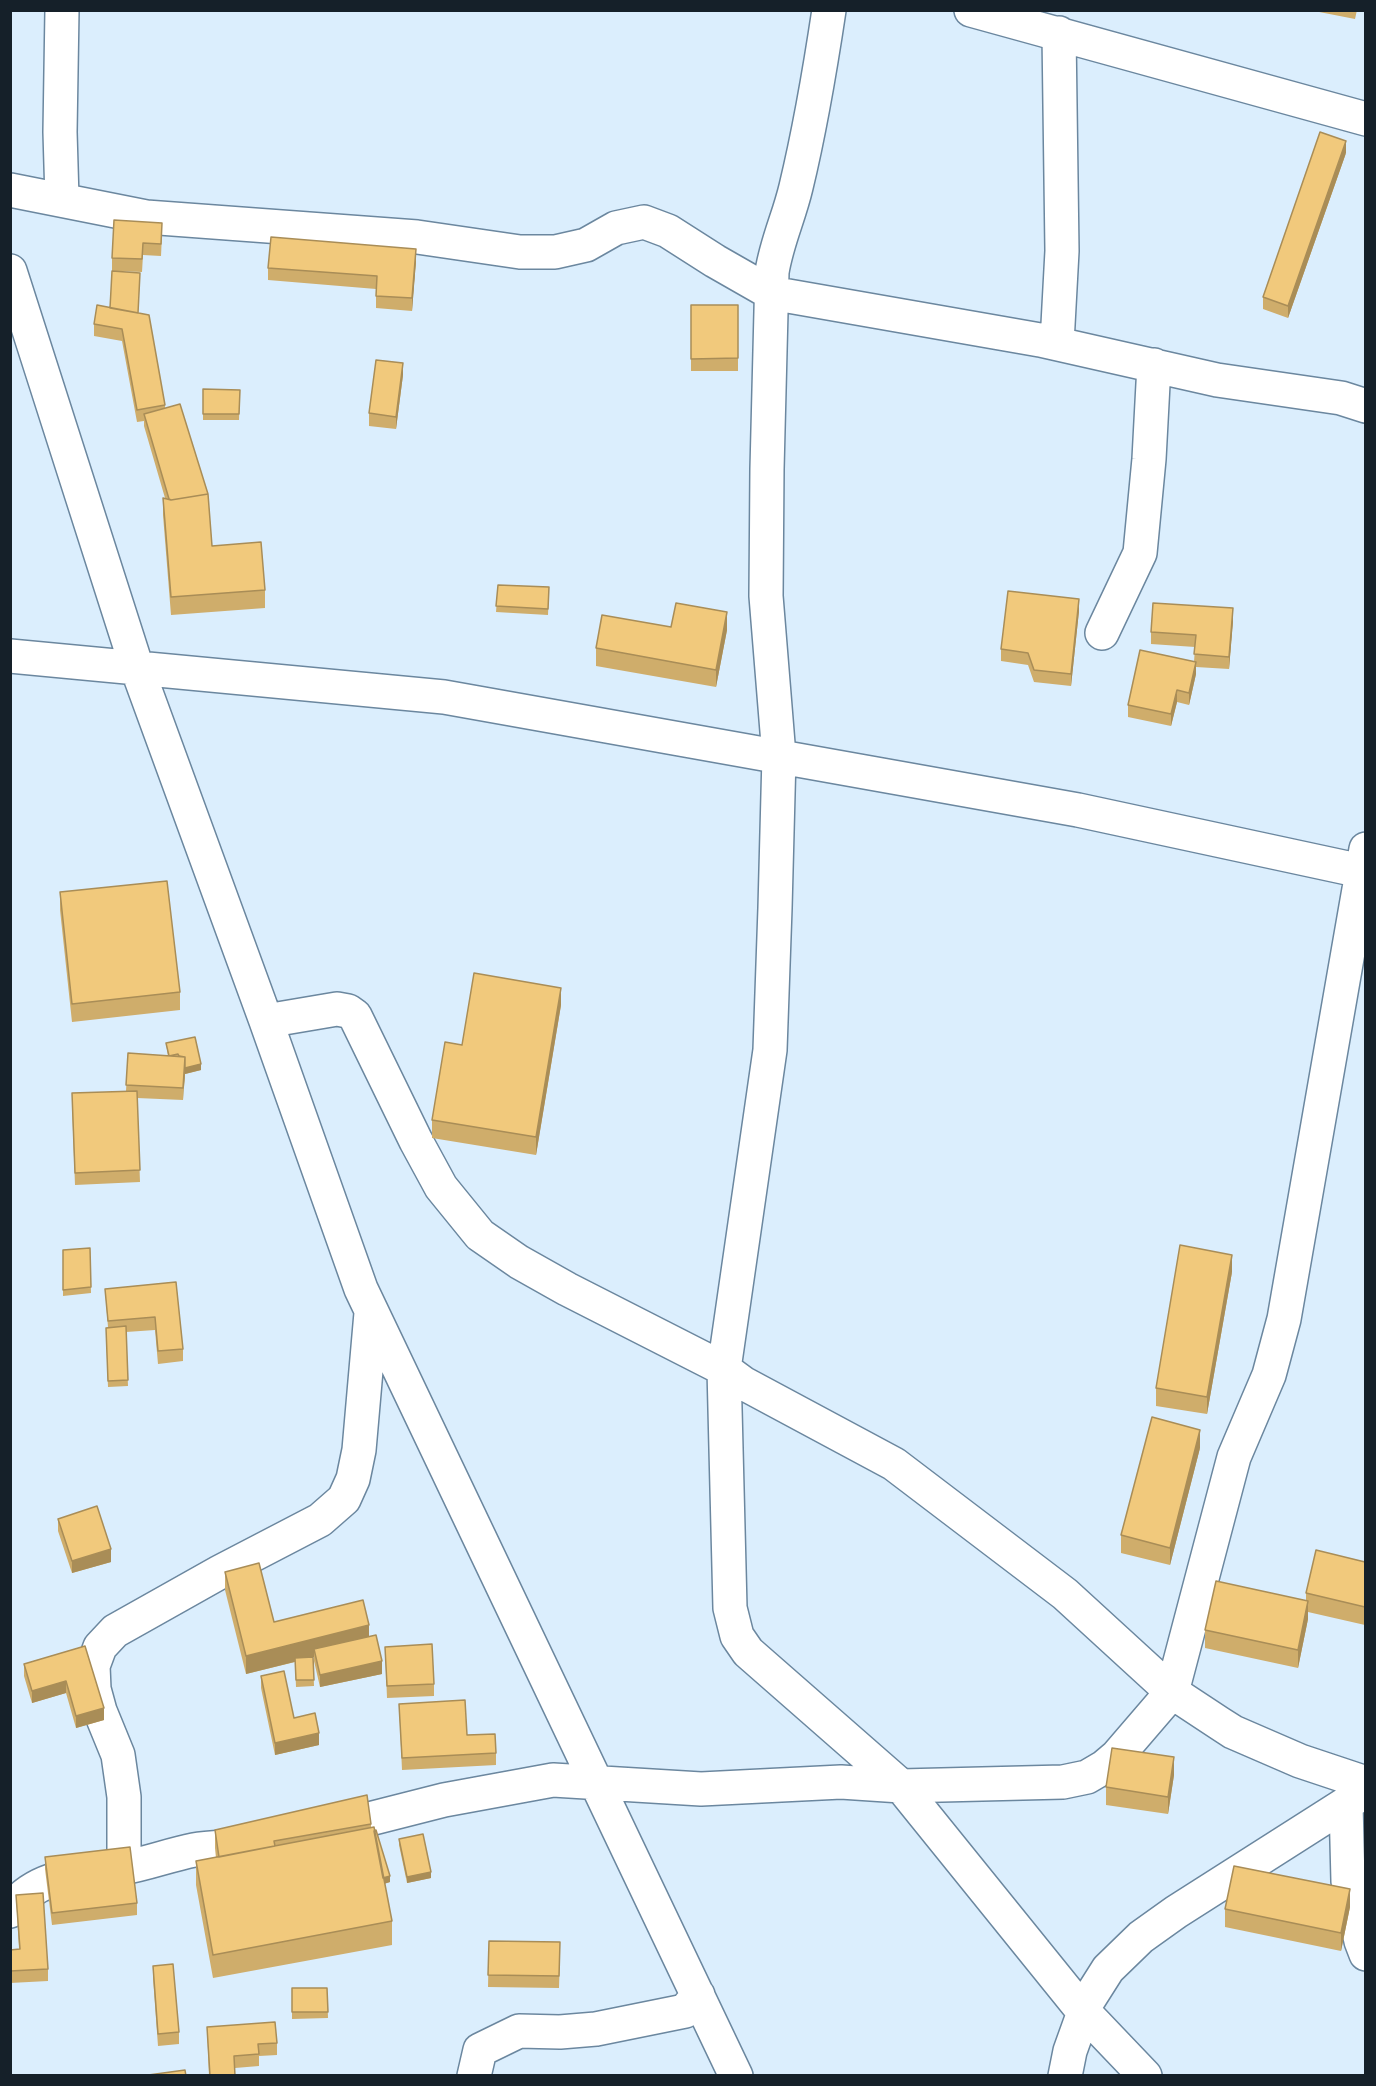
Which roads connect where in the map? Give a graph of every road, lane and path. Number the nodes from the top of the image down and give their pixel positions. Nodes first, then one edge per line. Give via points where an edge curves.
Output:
1 (62, 10) edge
2 (829, 10) edge
3 (971, 10) edge
4 (1059, 33) junction
5 (1365, 119) edge
6 (10, 190) edge
7 (62, 199) junction
8 (10, 271) edge
9 (771, 293) junction
10 (1057, 344) junction
11 (1154, 365) junction
12 (1365, 406) edge
13 (1102, 633) dead end
14 (10, 656) edge
15 (137, 668) junction
16 (779, 756) junction
17 (1365, 864) edge
18 (266, 1021) junction
19 (371, 1311) junction
20 (724, 1369) junction
21 (1172, 1692) junction
22 (596, 1782) junction
23 (901, 1786) junction
24 (1359, 1792) edge
25 (124, 1868) junction
26 (10, 1911) edge
27 (1365, 1954) edge
28 (698, 1995) junction
29 (1083, 2011) junction
30 (474, 2076) edge
31 (736, 2076) edge
32 (1065, 2076) edge
33 (1145, 2076) edge

1 - 7 street
2 - 9 street via 816,94 795,190 777,246
3 - 4 street
4 - 5 street
4 - 10 street via 1062,251
6 - 7 street
7 - 9 street via 146,217 417,237 520,252 555,252 586,245 616,228 644,222 668,231
8 - 15 street
9 - 10 street
9 - 16 street via 766,596
10 - 11 street
11 - 12 street via 1217,380 1341,398
11 - 13 street via 1140,553
14 - 15 street
15 - 16 street via 444,696
15 - 18 street
16 - 17 street
16 - 20 street via 770,1050
17 - 21 street via 1284,1319 1269,1375 1234,1457
18 - 19 street
18 - 20 street via 337,1009 355,1016 441,1187 480,1234 557,1284
19 - 22 street
19 - 25 street via 359,1450 344,1499 320,1520 114,1631 100,1647 93,1666 94,1689 118,1755 124,1797
20 - 21 street via 894,1464 1065,1594
20 - 23 street via 730,1608 737,1636 748,1652
21 - 23 street via 1118,1756 1087,1777 1063,1782
21 - 24 street via 1233,1732
22 - 23 street via 701,1789 841,1782
22 - 25 street via 538,1782 289,1837 195,1850
22 - 28 street
23 - 29 street
24 - 27 street via 1348,1881
24 - 29 street via 1141,1937 1108,1969
25 - 26 street via 47,1881 28,1891
28 - 30 street via 685,2011 596,2029 519,2031 480,2050
28 - 31 street
29 - 32 street
29 - 33 street

